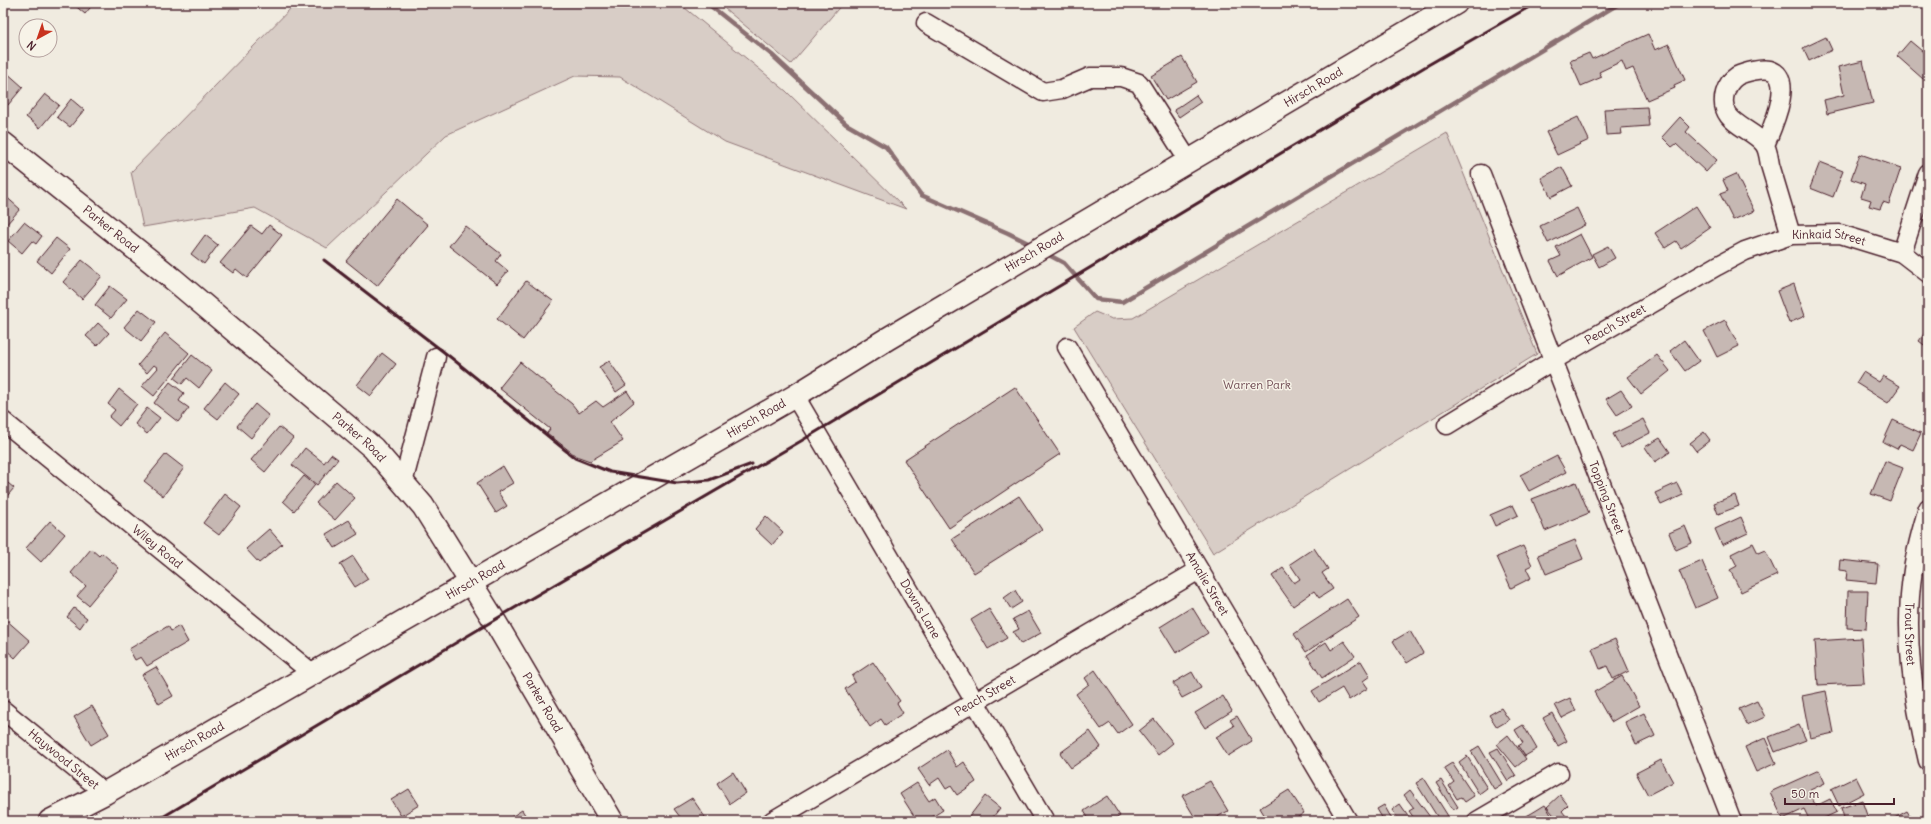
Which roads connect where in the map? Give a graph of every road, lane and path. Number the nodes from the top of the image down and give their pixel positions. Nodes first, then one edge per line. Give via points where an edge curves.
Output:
1 (1456, 3) edge
2 (926, 23) dead end
3 (3, 143) edge
4 (1765, 145) dead end
5 (1188, 160) junction
6 (1928, 173) edge
7 (1481, 174) dead end
8 (1790, 235) junction
9 (1902, 253) junction
10 (1928, 273) edge
11 (1067, 347) dead end
12 (436, 357) dead end
13 (1552, 361) junction
14 (795, 396) junction
15 (3, 421) edge
16 (1446, 425) dead end
17 (403, 483) junction
18 (1928, 508) edge
19 (1199, 570) junction
20 (471, 582) junction
21 (312, 673) junction
22 (974, 702) junction
23 (3, 710) edge
24 (1928, 761) edge
25 (1559, 773) dead end
26 (105, 792) junction
27 (50, 821) edge
28 (612, 821) edge
29 (772, 821) edge
30 (1046, 821) edge
31 (1348, 821) edge
32 (1477, 821) edge
33 (1732, 821) edge

1 - 5 main road, Hirsch Road
2 - 5 street via 1042,92 1062,89 1090,77 1121,76 1139,83
3 - 17 main road, Parker Road via 173,279 373,448
4 - 8 street, Kinkaid Street
5 - 14 main road, Hirsch Road
6 - 9 street
7 - 13 street, Topping Street
8 - 9 street, Kinkaid Street via 1840,234
8 - 13 street, Peach Street via 1745,251
9 - 10 street, Kinkaid Street
11 - 19 street, Amalie Street
12 - 17 street
13 - 16 street, Peach Street
13 - 33 street, Topping Street
14 - 20 main road, Hirsch Road
14 - 22 street, Downs Lane
15 - 21 street, Wiley Road
17 - 20 main road, Parker Road via 423,506
18 - 24 street, Trout Street via 1913,571 1910,646 1912,684
19 - 22 street, Peach Street
19 - 31 street, Amalie Street
20 - 21 main road, Hirsch Road
20 - 28 main road, Parker Road
21 - 26 main road, Hirsch Road
22 - 29 street, Peach Street
22 - 30 street, Downs Lane
23 - 26 street, Haywood Street
25 - 32 street
26 - 27 main road, Hirsch Road

